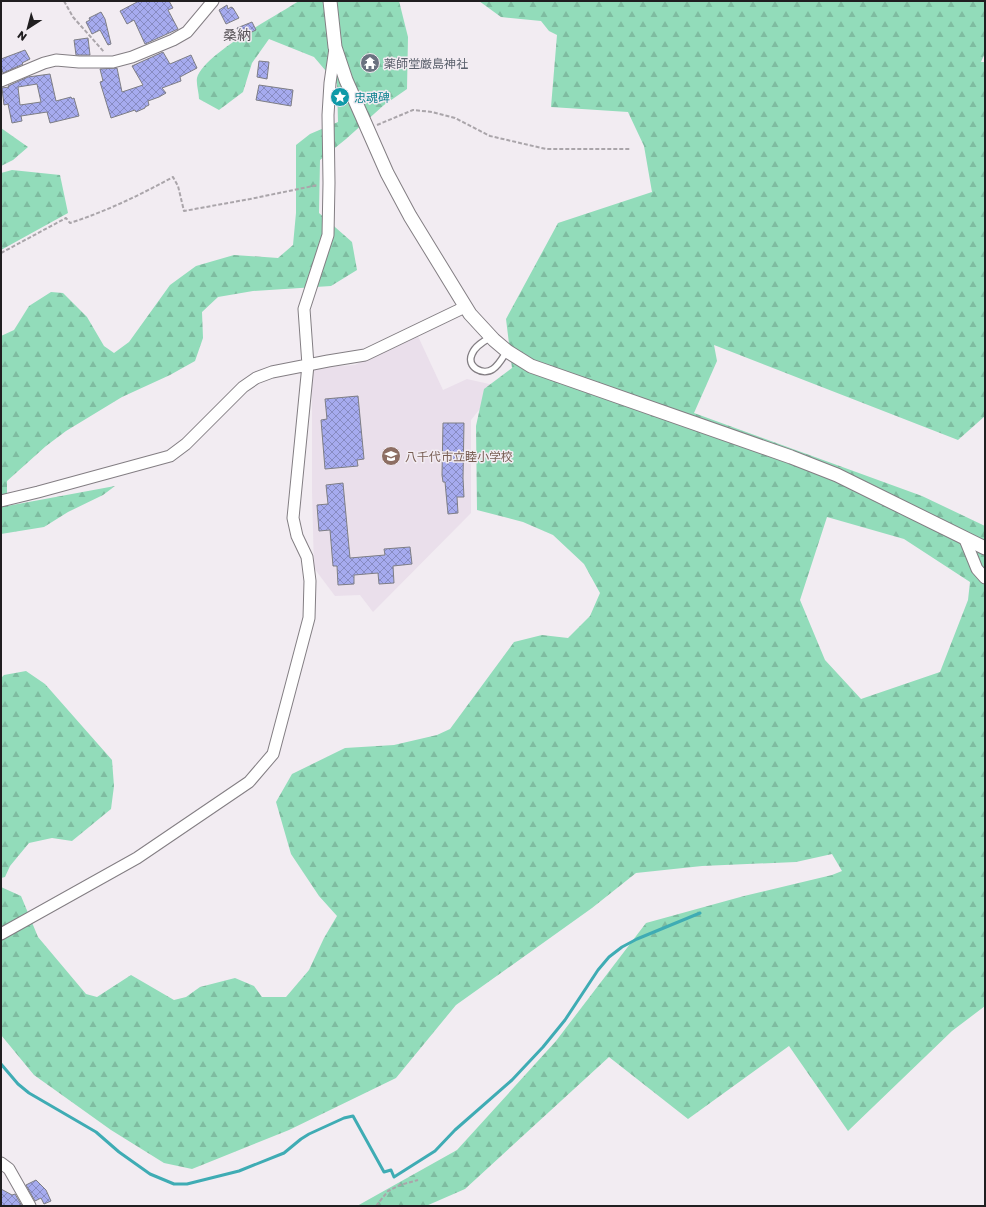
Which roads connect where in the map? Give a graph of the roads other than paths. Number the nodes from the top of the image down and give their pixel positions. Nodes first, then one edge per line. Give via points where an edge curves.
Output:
1 (213, 1) edge
2 (330, 1) edge
3 (335, 47) junction
4 (1, 82) edge
5 (465, 307) junction
6 (491, 337) junction
7 (507, 351) junction
8 (308, 366) junction
9 (1, 501) edge
10 (964, 537) junction
11 (985, 548) edge
12 (985, 578) edge
13 (1, 934) edge
14 (1, 1163) edge
15 (30, 1206) edge

1 - 4 street via 187,32 132,57 113,62 56,60
2 - 3 street
3 - 5 street via 346,80 387,173
3 - 8 street via 328,115 328,235 304,309
5 - 6 street
5 - 8 street via 366,356
6 - 7 street
6 - 7 lane via 471,354 470,360 475,369 482,372 493,369
7 - 10 street via 531,366 837,475
8 - 9 street via 272,372 256,378 243,387 186,444 170,456
8 - 13 street via 293,518 297,536 307,557 310,581 309,618 273,754 249,782 143,853
10 - 11 street
10 - 12 street via 977,569
14 - 15 street via 9,1168

